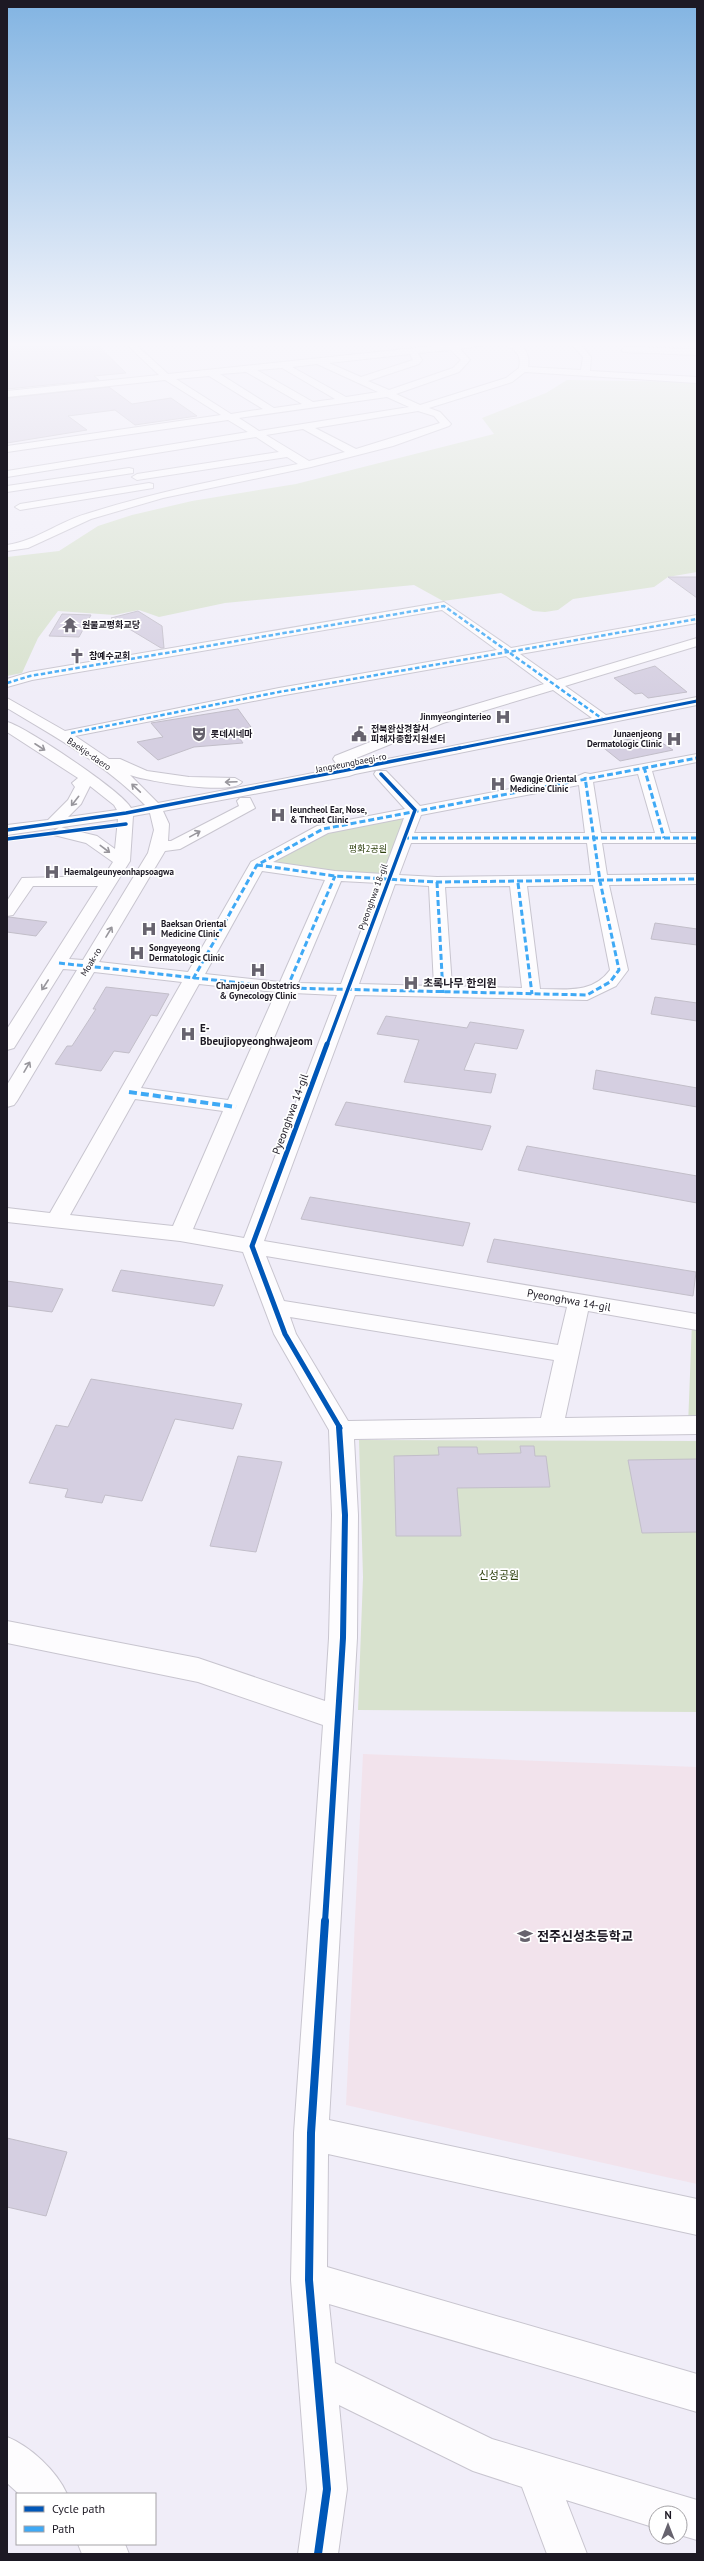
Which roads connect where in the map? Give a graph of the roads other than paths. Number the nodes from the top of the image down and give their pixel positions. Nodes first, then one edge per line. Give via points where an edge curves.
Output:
1 (73, 463) edge
2 (118, 463) edge
3 (233, 463) edge
4 (302, 463) edge
5 (316, 463) edge
6 (307, 465) junction
7 (7, 474) edge
8 (133, 474) junction
9 (149, 486) junction
10 (7, 489) edge
11 (161, 495) junction
12 (7, 501) edge
13 (20, 507) junction
14 (62, 527) junction
15 (7, 538) edge
16 (24, 546) junction
17 (7, 548) edge
18 (697, 619) edge
19 (697, 642) edge
20 (508, 652) junction
21 (7, 683) edge
22 (557, 685) junction
23 (697, 701) edge
24 (7, 702) edge
25 (697, 714) edge
26 (604, 720) junction
27 (40, 722) junction
28 (7, 726) edge
29 (71, 733) junction
30 (697, 758) edge
31 (644, 767) junction
32 (349, 772) junction
33 (381, 774) junction
34 (585, 777) junction
35 (89, 779) junction
36 (268, 787) junction
37 (245, 801) junction
38 (414, 810) junction
39 (157, 813) junction
40 (126, 818) junction
41 (57, 828) junction
42 (7, 830) edge
43 (403, 838) junction
44 (594, 838) junction
45 (664, 838) junction
46 (697, 838) edge
47 (7, 839) edge
48 (159, 846) junction
49 (122, 861) junction
50 (257, 865) junction
51 (334, 876) junction
52 (388, 879) junction
53 (697, 879) edge
54 (110, 881) junction
55 (600, 881) junction
56 (437, 882) junction
57 (518, 883) junction
58 (9, 907) edge
59 (59, 963) junction
60 (88, 966) junction
61 (193, 978) junction
62 (287, 988) junction
63 (348, 990) junction
64 (443, 993) junction
65 (532, 994) junction
66 (10, 1035) edge
67 (129, 1092) junction
68 (7, 1101) edge
69 (236, 1107) junction
70 (7, 1215) edge
71 (57, 1220) junction
72 (180, 1234) junction
73 (252, 1246) junction
74 (579, 1302) junction
75 (276, 1308) junction
76 (697, 1322) edge
77 (566, 1354) junction
78 (697, 1425) edge
79 (551, 1427) junction
80 (341, 1430) junction
81 (7, 1632) edge
82 (336, 1717) junction
83 (311, 2133) junction
84 (697, 2217) edge
85 (309, 2280) junction
86 (318, 2375) junction
87 (697, 2393) edge
88 (7, 2456) edge
89 (536, 2472) junction
90 (46, 2493) edge
91 (648, 2506) edge
92 (99, 2545) edge
93 (109, 2554) edge
94 (318, 2554) edge
95 (567, 2554) edge

1 - 7 street
2 - 8 street
3 - 8 street
4 - 6 street
5 - 6 street
6 - 11 street
8 - 9 street
8 - 10 street
9 - 11 street
9 - 13 street
11 - 14 street
12 - 13 street
13 - 14 street
14 - 16 street
15 - 16 street
16 - 17 street
18 - 20 street
19 - 22 street
20 - 21 street via 444,606 30,676
20 - 22 street
20 - 29 street via 279,692
22 - 26 street
22 - 32 street via 438,720 340,759
23 - 26 street, Jangseungbaegi-ro
24 - 27 street, Baekje-daero
25 - 33 street, Jangseungbaegi-ro via 543,746
26 - 32 street, Jangseungbaegi-ro
27 - 29 street via 51,721
39 -> 27 street, Baekje-daero via 133,785 114,770
28 -> 35 street, Baekje-daero
36 -> 29 street via 260,781 204,783 168,779 126,769
30 - 31 street
31 - 34 street
31 - 45 street
32 - 36 street, Jangseungbaegi-ro
33 - 37 street, Jangseungbaegi-ro
33 - 38 street
34 - 38 street
34 - 44 street
35 - 40 street, Baekje-daero via 121,803
35 -> 41 street via 79,783 83,786 79,796 56,818
36 - 39 street, Jangseungbaegi-ro
37 - 39 street, Jangseungbaegi-ro
48 -> 37 street via 174,846 247,808
38 - 43 street, Pyeonghwa 18-gil
38 - 50 street via 323,829
39 - 40 street, Jangseungbaegi-ro
39 - 48 street, Moak-ro via 162,836
40 - 41 street, Jangseungbaegi-ro
40 - 49 street
41 - 42 street, Jangseungbaegi-ro
41 - 47 street, Jangseungbaegi-ro
41 -> 49 street via 91,839
43 - 44 street
43 - 52 street, Pyeonghwa 18-gil
44 - 45 street
44 - 55 street
45 - 46 street
60 -> 48 street, Moak-ro
49 - 54 street
50 - 51 street, Pyeonghwa 18-gil
50 - 61 street
51 - 52 street, Pyeonghwa 18-gil
51 - 62 street
52 - 56 street, Pyeonghwa 18-gil
52 - 63 street, Pyeonghwa 18-gil
53 - 55 street, Pyeonghwa 18-gil
54 - 58 street via 28,881
54 - 59 street
55 - 57 street, Pyeonghwa 18-gil
55 - 65 street via 619,970 610,982 587,995
56 - 57 street, Pyeonghwa 18-gil
56 - 64 street
57 - 65 street
59 - 60 street
59 -> 66 street
60 - 61 street
68 -> 60 street, Moak-ro
61 - 62 street
61 - 67 street
62 - 63 street
62 - 69 street
63 - 64 street
63 - 73 street, Pyeonghwa 14-gil
64 - 65 street
67 - 69 street
67 - 71 street
69 - 72 street
70 - 71 street, Pyeonghwa 14-gil
71 - 72 street, Pyeonghwa 14-gil
72 - 73 street, Pyeonghwa 14-gil
73 - 74 street, Pyeonghwa 14-gil
73 - 75 street
74 - 76 street, Pyeonghwa 14-gil
74 - 77 street
75 - 77 street
75 - 80 street via 285,1334
77 - 79 street
78 - 79 street
79 - 80 street
80 - 82 street via 345,1514 343,1638
81 - 82 street via 198,1670
82 - 83 street
83 - 84 street
83 - 85 street
85 - 86 street
85 - 87 street
86 - 89 street via 487,2457
86 - 94 street via 327,2489
88 - 90 street
89 - 91 street
89 - 95 street
92 - 93 street

